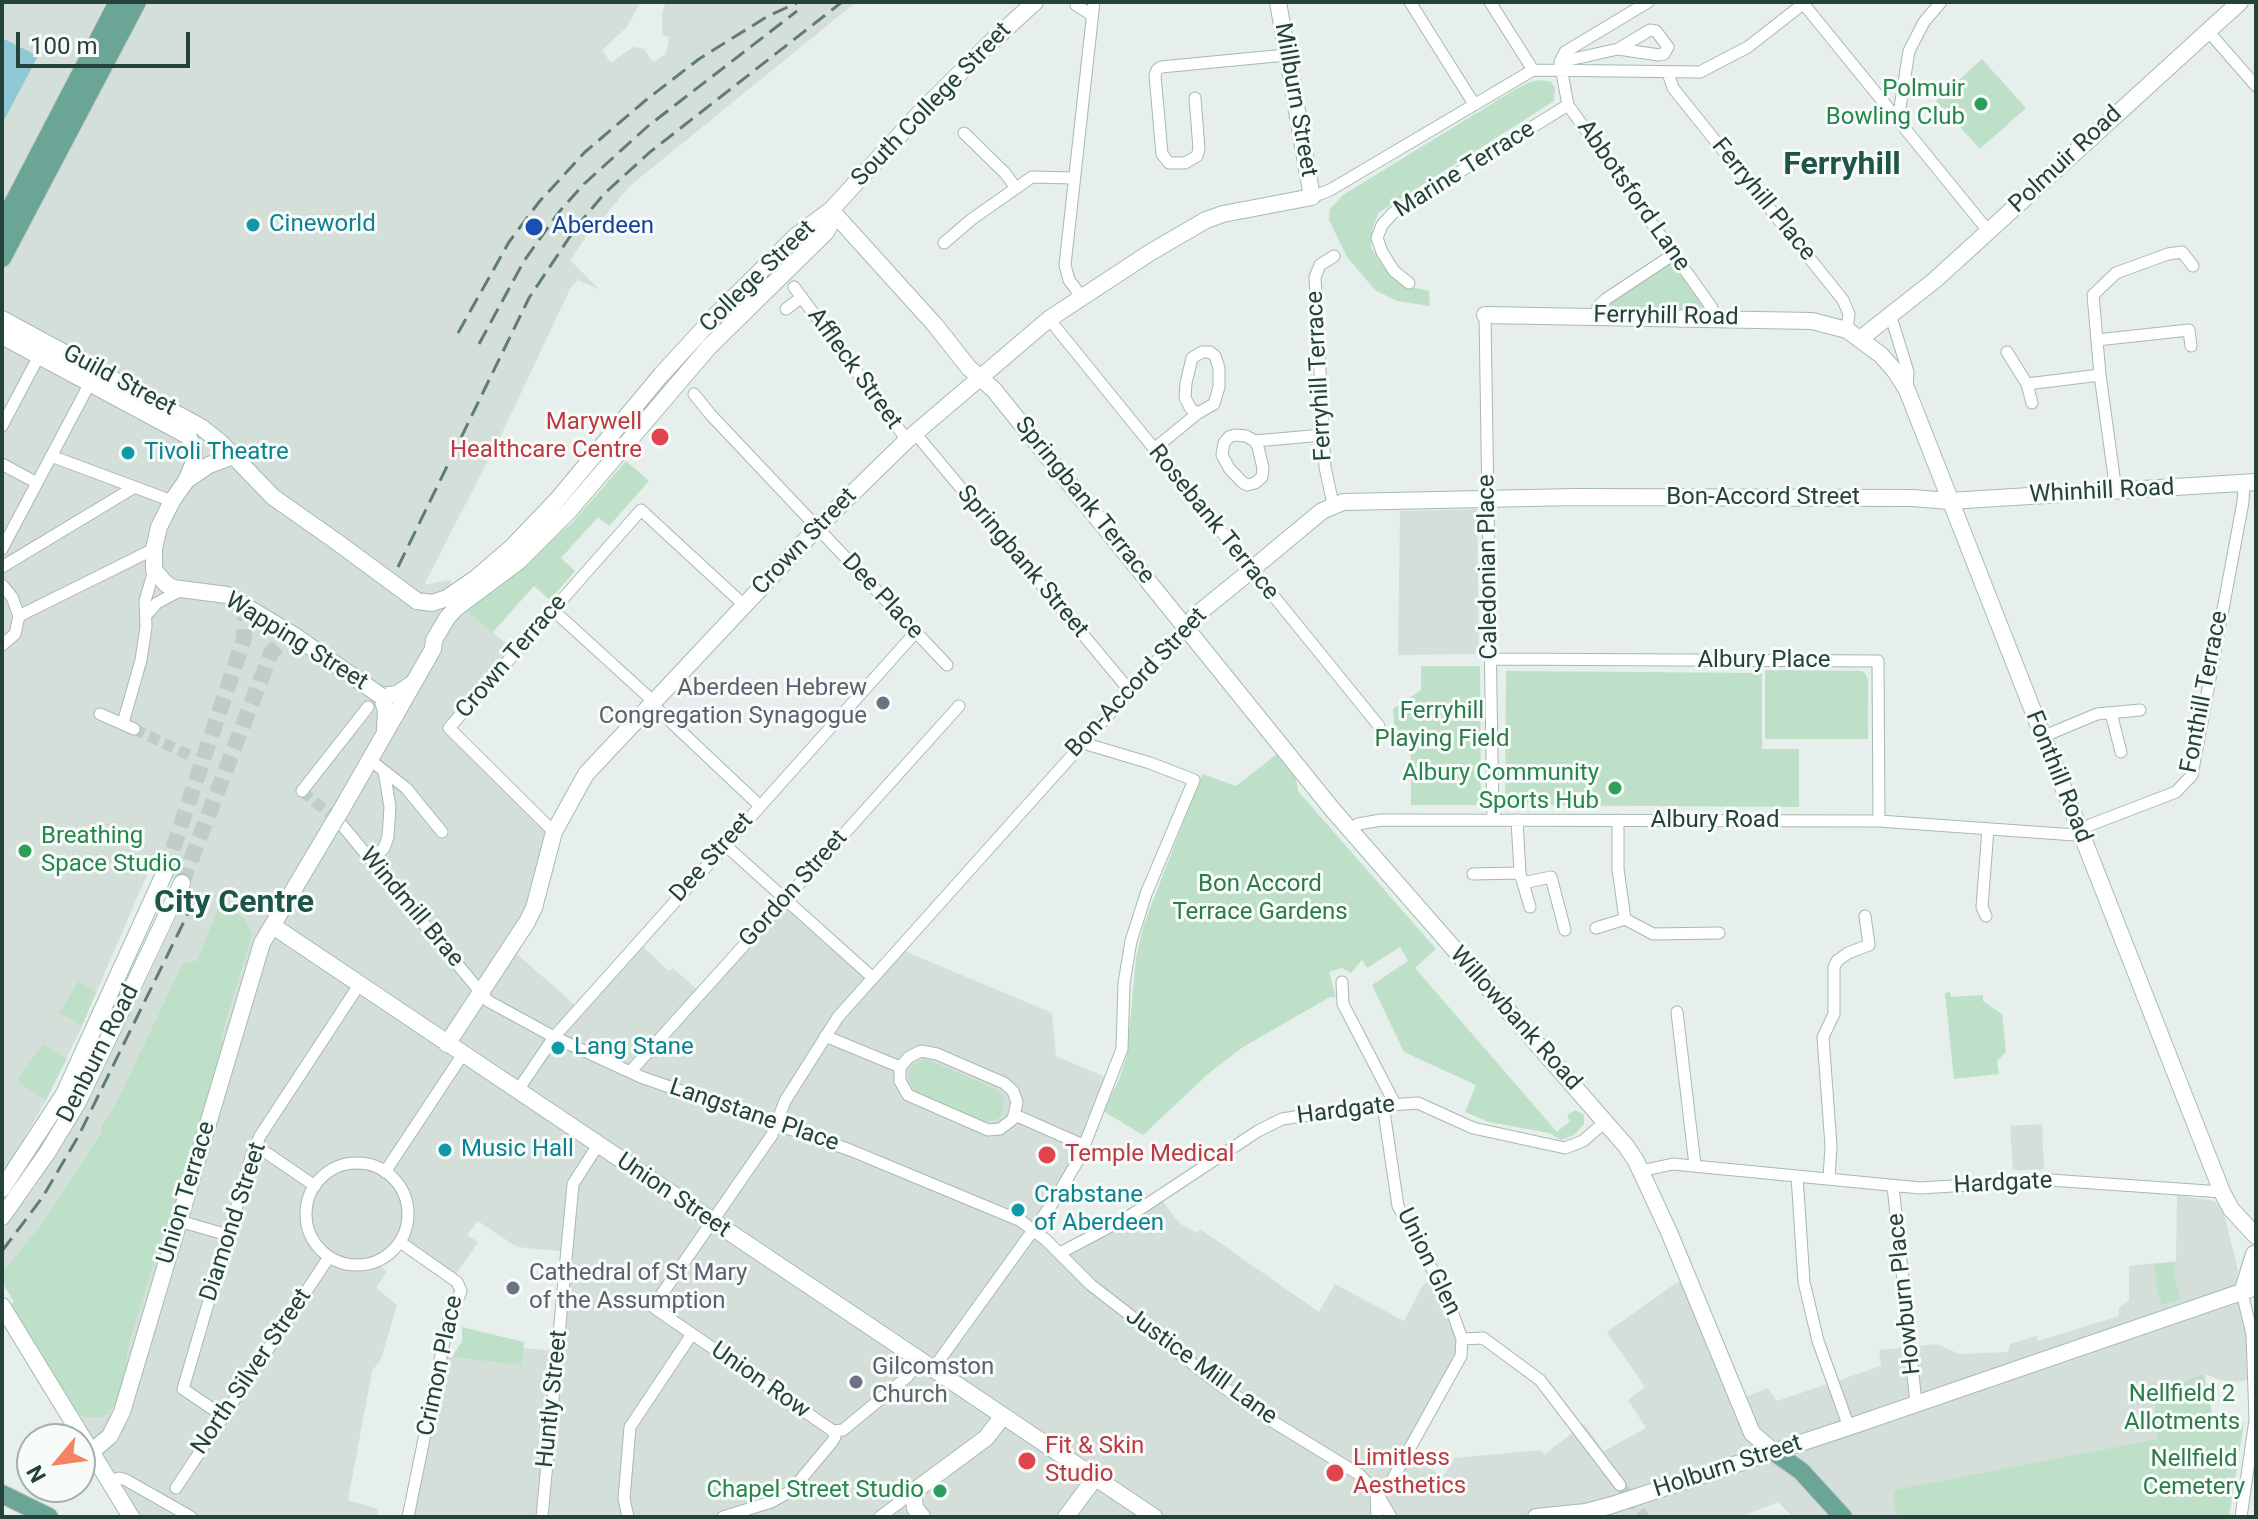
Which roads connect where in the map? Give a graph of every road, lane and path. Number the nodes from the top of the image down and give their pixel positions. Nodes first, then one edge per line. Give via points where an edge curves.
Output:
1 (118, 2) edge
2 (137, 2) edge
3 (1035, 2) edge
4 (1278, 2) edge
5 (1410, 2) edge
6 (1490, 2) edge
7 (1648, 2) edge
8 (1941, 2) edge
9 (2240, 2) edge
10 (1802, 3) edge
11 (1076, 5) dead end
12 (1093, 8) edge
13 (2208, 31) junction
14 (1618, 49) dead end
15 (1286, 55) junction
16 (1561, 66) junction
17 (1533, 70) junction
18 (1668, 73) junction
19 (2256, 86) edge
20 (1195, 98) dead end
21 (1474, 104) junction
22 (1568, 105) junction
23 (1898, 120) junction
24 (964, 133) dead end
25 (1073, 178) junction
26 (1016, 188) junction
27 (1312, 197) junction
28 (831, 210) junction
29 (2, 225) edge
30 (1989, 232) junction
31 (944, 243) dead end
32 (1674, 254) junction
33 (1334, 256) dead end
34 (2, 258) edge
35 (2193, 266) dead end
36 (1409, 283) dead end
37 (1081, 296) junction
38 (786, 309) dead end
39 (1485, 315) joint
40 (1598, 316) junction
41 (1891, 317) junction
42 (1712, 318) junction
43 (2, 319) edge
44 (1049, 319) junction
45 (1853, 335) junction
46 (2, 336) edge
47 (2097, 340) junction
48 (2191, 346) dead end
49 (42, 349) junction
50 (2007, 352) dead end
51 (2100, 375) junction
52 (980, 377) junction
53 (90, 383) junction
54 (2027, 384) junction
55 (1907, 390) junction
56 (694, 394) dead end
57 (2032, 403) dead end
58 (1198, 413) junction
59 (2, 426) edge
60 (1323, 435) junction
61 (911, 436) junction
62 (1255, 441) junction
63 (1154, 449) junction
64 (51, 456) junction
65 (233, 456) junction
66 (2, 464) edge
67 (186, 481) junction
68 (37, 483) junction
69 (2250, 483) edge
70 (133, 488) junction
71 (2116, 491) junction
72 (1489, 499) junction
73 (172, 501) junction
74 (1949, 501) junction
75 (1333, 504) junction
76 (817, 528) junction
77 (2, 549) edge
78 (154, 549) junction
79 (2, 567) edge
80 (154, 570) junction
81 (2, 585) edge
82 (181, 590) junction
83 (417, 601) junction
84 (744, 605) junction
85 (553, 610) junction
86 (146, 615) junction
87 (19, 616) junction
88 (1187, 627) junction
89 (915, 633) junction
90 (434, 640) junction
91 (2, 645) edge
92 (1491, 659) junction
93 (947, 665) dead end
94 (413, 683) junction
95 (1130, 691) junction
96 (374, 702) junction
97 (652, 702) junction
98 (959, 706) dead end
99 (2140, 710) dead end
100 (2111, 713) junction
101 (100, 714) dead end
102 (1379, 726) dead end
103 (2042, 737) junction
104 (382, 738) junction
105 (1083, 743) junction
106 (2121, 752) dead end
107 (376, 765) junction
108 (302, 791) dead end
109 (759, 805) junction
110 (338, 820) junction
111 (1493, 820) junction
112 (1517, 820) junction
113 (1618, 820) junction
114 (1879, 821) junction
115 (1988, 829) junction
116 (1350, 830) junction
117 (442, 832) dead end
118 (554, 832) junction
119 (2080, 832) junction
120 (725, 845) junction
121 (372, 860) junction
122 (165, 872) tunnel mouth
123 (1473, 874) dead end
124 (1521, 878) junction
125 (182, 883) tunnel mouth
126 (786, 899) junction
127 (1530, 907) dead end
128 (1865, 916) dead end
129 (1986, 916) dead end
130 (1625, 919) junction
131 (273, 926) junction
132 (1596, 928) dead end
133 (1565, 930) dead end
134 (1719, 933) dead end
135 (872, 977) junction
136 (1342, 982) dead end
137 (359, 985) junction
138 (481, 992) junction
139 (1677, 1012) dead end
140 (825, 1036) junction
141 (554, 1037) junction
142 (447, 1044) junction
143 (463, 1054) junction
144 (900, 1067) junction
145 (630, 1072) junction
146 (518, 1090) junction
147 (1389, 1104) junction
148 (1015, 1115) junction
149 (1606, 1121) junction
150 (777, 1123) junction
151 (255, 1145) junction
152 (598, 1145) junction
153 (1083, 1145) junction
154 (1695, 1165) junction
155 (1641, 1171) junction
156 (385, 1172) junction
157 (1797, 1176) junction
158 (1829, 1178) junction
159 (315, 1186) junction
160 (1893, 1186) junction
161 (2, 1189) edge
162 (2222, 1192) junction
163 (2, 1217) edge
164 (179, 1221) junction
165 (712, 1222) junction
166 (1033, 1230) junction
167 (228, 1235) junction
168 (2256, 1235) edge
169 (400, 1242) junction
170 (1060, 1253) junction
171 (2255, 1256) edge
172 (329, 1257) junction
173 (2249, 1290) edge
174 (3, 1308) edge
175 (692, 1334) junction
176 (1462, 1339) junction
177 (926, 1365) junction
178 (1916, 1403) junction
179 (223, 1416) junction
180 (1003, 1416) junction
181 (73, 1423) edge
182 (1849, 1427) junction
183 (833, 1431) junction
184 (96, 1448) edge
185 (1774, 1452) junction
186 (96, 1460) edge
187 (1095, 1478) junction
188 (110, 1482) junction
189 (1620, 1485) tunnel mouth
190 (176, 1488) dead end
191 (2, 1494) edge
192 (1376, 1494) junction
193 (912, 1505) edge
194 (1588, 1514) edge
195 (49, 1517) edge
196 (131, 1517) edge
197 (191, 1517) edge
198 (408, 1517) edge
199 (542, 1517) edge
200 (628, 1517) edge
201 (723, 1517) edge
202 (880, 1517) edge
203 (1066, 1517) edge
204 (1154, 1517) edge
205 (1377, 1517) edge
206 (1391, 1517) edge
207 (1536, 1517) edge
208 (1843, 1517) edge
209 (2241, 1517) edge

1 - 29 main road
2 - 34 main road
3 - 28 street, South College Street via 918,115
4 - 15 street, Millburn Street
5 - 21 street
6 - 17 street
7 - 16 street via 1565,52
8 - 23 street via 1909,51
9 - 13 street, Polmuir Road
10 - 18 street via 1748,47 1708,69
10 - 23 street
11 - 12 street
12 - 25 street
13 - 19 street
13 - 30 street, Polmuir Road
14 - 16 street
15 - 20 street via 1157,70 1162,154 1169,163 1197,156
15 - 27 street, Millburn Street
16 - 17 street
16 - 18 street
16 - 22 street, Abbotsford Lane
17 - 21 street
18 - 45 street, Ferryhill Place via 1673,88 1843,300
21 - 27 street
22 - 32 street, Abbotsford Lane
22 - 36 street, Marine Terrace via 1393,213 1382,225 1377,238 1382,252
23 - 30 street
24 - 26 street
25 - 26 street via 1032,177
25 - 37 street via 1065,265
26 - 31 street
27 - 37 street, Crown Street via 1206,220
28 - 52 street, Springbank Terrace
28 - 83 street, College Street via 796,236 691,342 512,547 447,598
28 - 90 street, College Street via 826,232 709,347 569,511 519,561 456,608
30 - 41 street, Polmuir Road
32 - 40 street via 1606,299
32 - 42 street, Abbotsford Lane via 1712,308
33 - 60 street, Ferryhill Terrace via 1320,265 1315,277
35 - 47 street via 2182,252 2116,273 2093,295
37 - 44 street, Crown Street
38 - 61 street, Affleck Street via 798,292
39 - 40 street, Ferryhill Road
39 - 72 street, Caledonian Place
40 - 42 street, Ferryhill Road
41 - 45 street, Polmuir Road
41 - 55 street via 1908,372
42 - 45 street, Ferryhill Road via 1812,321
43 - 49 street, Guild Street
44 - 52 street, Crown Street
44 - 63 street, Rosebank Terrace
45 - 55 street, Fonthill Road via 1881,355
46 - 49 street, Guild Street
47 - 48 street via 2189,330
47 - 51 street
49 - 53 street, Guild Street
49 - 59 street
49 - 65 street, Guild Street via 201,427
50 - 54 street
51 - 54 street
51 - 71 street
52 - 61 street, Crown Street
52 - 88 street, Springbank Terrace
53 - 64 street
53 - 67 street, Guild Street via 192,441 194,462
54 - 57 street
55 - 74 street, Fonthill Road
56 - 76 street, Dee Place
58 - 58 street via 1185,398 1188,366 1192,358 1210,352 1219,368 1218,393 1214,404
58 - 63 street
60 - 62 street
60 - 75 street, Ferryhill Terrace
61 - 76 street, Crown Street
61 - 95 street, Springbank Street
62 - 62 street via 1262,477 1247,485 1229,468 1222,449 1235,435
63 - 102 street, Rosebank Terrace
64 - 68 street
64 - 70 street
65 - 67 street
65 - 83 street, Guild Street, bridge via 273,497
66 - 68 street
67 - 73 street
68 - 77 street
69 - 71 street, Whinhill Road
69 - 119 street, Fonthill Terrace via 2192,775 2176,792
70 - 73 street
70 - 79 street
71 - 74 street, Whinhill Road
72 - 74 street, Bon-Accord Street
72 - 75 street, Bon-Accord Street
72 - 92 street, Caledonian Place
73 - 78 street
74 - 103 street, Fonthill Road
75 - 88 street, Bon-Accord Street, bridge
76 - 84 street, Crown Street
76 - 89 street, Dee Place
78 - 80 street
78 - 87 street
80 - 82 street via 166,584
80 - 86 street
81 - 87 street
82 - 86 street
82 - 96 street, Wapping Street, bridge via 216,592
83 - 90 street
84 - 85 street, Crown Terrace via 641,510
84 - 97 street, Crown Street
85 - 97 street
85 - 118 street, Crown Terrace via 449,728
86 - 101 street via 129,726
87 - 91 street via 15,634
88 - 95 street, Bon-Accord Street
88 - 116 street, Willowbank Road
89 - 93 street, Dee Place
89 - 109 street, Dee Street
90 - 94 street, College Street
92 - 111 street, Caledonian Place
92 - 114 street, Albury Place via 1878,661
94 - 96 street, Wapping Street
94 - 104 street, College Street
95 - 105 street, Bon-Accord Street
96 - 104 street via 387,717
96 - 108 street via 359,728
97 - 109 street
97 - 118 street, Crown Street via 586,774
98 - 126 street, Gordon Street
99 - 100 street
100 - 103 street
100 - 106 street
103 - 119 street, Fonthill Road
104 - 107 street, College Street
105 - 135 street, Bon-Accord Street
105 - 153 street via 1194,780 1134,931 1124,983 1122,1049
107 - 110 street, Union Terrace
107 - 117 street via 406,788
107 - 121 street via 389,790 390,827 384,848
109 - 120 street, Dee Street
110 - 121 street, Windmill Brae
110 - 131 street, Union Terrace
111 - 112 street, Albury Road
111 - 116 street, Albury Road via 1381,820
112 - 113 street, Albury Road
112 - 124 street
113 - 114 street, Albury Road
113 - 130 street
114 - 115 street, Albury Road
115 - 119 street, Albury Road via 2070,836
115 - 129 street via 1982,907
116 - 149 street, Willowbank Road
118 - 138 street, Crown Street via 534,908
119 - 162 street, Fonthill Road
120 - 126 street
120 - 141 street, Dee Street
121 - 138 street, Windmill Brae
122 - 161 street, Denburn Road via 64,1094
123 - 124 street
124 - 127 street
124 - 133 street via 1551,877
125 - 163 street, Denburn Road via 78,1102
126 - 135 street
126 - 145 street, Gordon Street
128 - 158 street via 1869,945 1848,953 1834,967 1834,1014 1823,1037
130 - 132 street
130 - 134 street via 1653,934
131 - 137 street, Union Street
131 - 164 street, Union Terrace via 262,943
135 - 140 street, Bon-Accord Street
136 - 147 street, Union Glen via 1343,1004
137 - 142 street, Union Street
137 - 151 street, Diamond Street
138 - 141 street, Langstane Place
138 - 142 street, Crown Street
139 - 154 street
140 - 144 street
140 - 150 street, Bon-Accord Street
141 - 145 street, Langstane Place
141 - 146 street, Dee Street
142 - 143 street, Union Street
143 - 146 street, Union Street
143 - 156 street
144 - 148 street via 908,1095 982,1129 1000,1129
144 - 148 street via 913,1053 937,1054 1009,1087 1017,1102
145 - 150 street, Langstane Place
146 - 152 street, Union Street
147 - 149 street, Hardgate via 1418,1103 1473,1128 1559,1148 1583,1141
147 - 170 street, Hardgate via 1269,1124 1146,1206
147 - 176 street, Union Glen via 1398,1206 1447,1297
148 - 153 street
149 - 155 street, Willowbank Road
150 - 165 street, Bon-Accord Street
150 - 166 street, Langstane Place via 996,1209
151 - 159 street
151 - 167 street, Diamond Street
152 - 165 street, Union Street
152 - 199 street, Huntly Street via 573,1184
153 - 166 street via 1064,1186
154 - 155 street, Hardgate via 1666,1164
154 - 157 street, Hardgate
155 - 185 street, Willowbank Road via 1752,1433
156 - 159 street via 348,1164
156 - 169 street via 401,1187 408,1206
157 - 158 street, Hardgate
157 - 182 street via 1804,1282 1818,1341
158 - 160 street, Hardgate
159 - 172 street via 307,1208 308,1226
160 - 162 street, Hardgate via 2050,1180
160 - 178 street, Howburn Place
162 - 168 street, Fonthill Road
164 - 167 street
164 - 184 street, Union Terrace via 119,1419
165 - 175 street, Union Row via 653,1307
165 - 177 street, Union Street
166 - 170 street, Justice Mill Lane
166 - 177 street
167 - 179 street, Diamond Street via 183,1389
168 - 171 street
169 - 172 street via 369,1264 345,1264
169 - 198 street, Crimon Place via 457,1282 461,1291 448,1322
170 - 192 street, Justice Mill Lane via 1091,1285 1195,1366 1349,1467
171 - 173 street
172 - 179 street, North Silver Street
173 - 178 street, Holburn Street
173 - 209 street via 2255,1420
174 - 181 street
175 - 183 street, Union Row
175 - 200 street via 630,1427 624,1494
176 - 189 street, Union Glen via 1483,1338 1540,1380
176 - 192 street via 1461,1356 1391,1482
177 - 180 street, Union Street
177 - 183 street via 843,1430
178 - 182 street, Holburn Street
179 - 190 street, North Silver Street
180 - 187 street, Union Street
180 - 193 street via 988,1437
182 - 185 street, Holburn Street
183 - 201 street via 832,1442 791,1491
185 - 194 street, Holburn Street
185 - 208 main road via 1801,1471
186 - 188 street
187 - 203 street
187 - 204 street, Union Street
188 - 196 street
188 - 197 street via 126,1480
191 - 195 main road
192 - 205 street
192 - 206 street, Justice Mill Lane
193 - 202 street
194 - 207 street, Holburn Street

